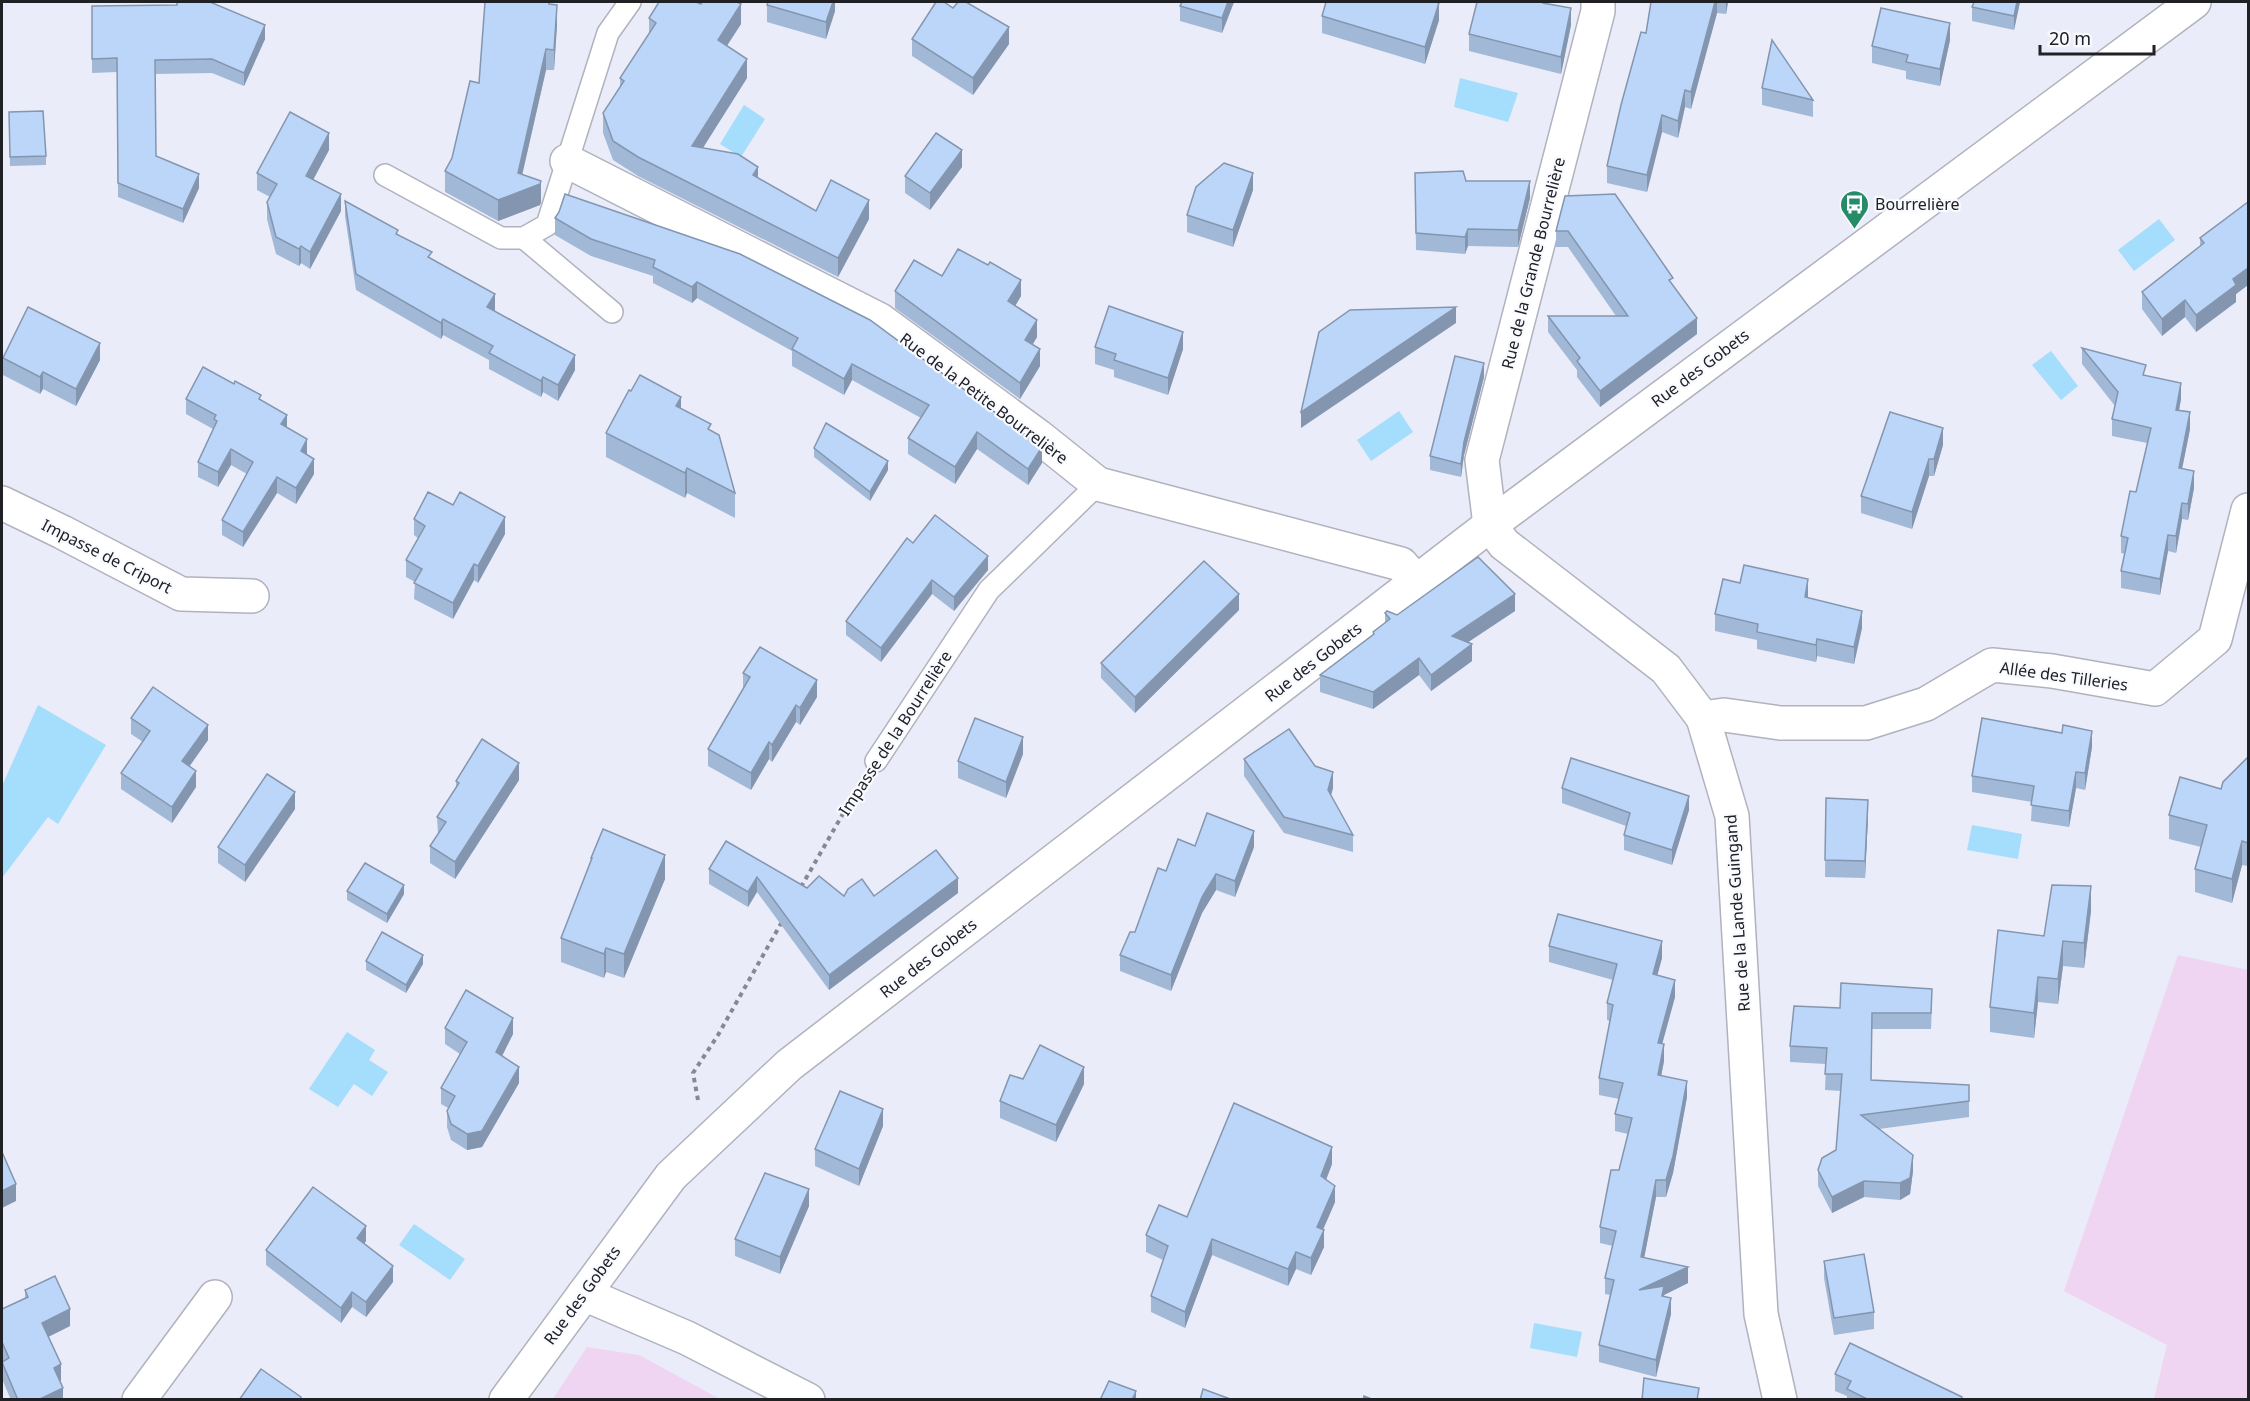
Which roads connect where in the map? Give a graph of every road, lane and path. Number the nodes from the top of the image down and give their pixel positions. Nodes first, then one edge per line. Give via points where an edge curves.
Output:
1 (630, 2) edge
2 (1598, 2) edge
3 (2194, 2) edge
4 (567, 161) junction
5 (385, 175) dead end
6 (524, 238) junction
7 (612, 312) dead end
8 (1098, 484) junction
9 (2, 503) edge
10 (2248, 510) edge
11 (1490, 525) junction
12 (1417, 582) junction
13 (252, 596) dead end
14 (1703, 718) junction
15 (876, 761) joint
16 (798, 892) edge
17 (787, 913) edge
18 (707, 1142) junction
19 (584, 1293) junction
20 (214, 1297) dead end
21 (139, 1400) edge
22 (506, 1400) edge
23 (807, 1400) edge
24 (1780, 1400) edge

1 - 4 lane via 608,33
2 - 11 street, Rue de la Grande Bourrelière via 1482,460
3 - 11 street, Rue des Gobets
4 - 6 lane via 547,225
4 - 8 street, Rue de la Petite Bourrelière via 880,320
5 - 6 lane via 501,238
6 - 7 lane
8 - 12 street, Rue de la Petite Bourrelière via 1401,564
8 - 15 lane, Impasse de la Bourrelière via 989,590
9 - 13 street, Impasse de Criport via 182,594
10 - 14 street, Allée des Tilleries via 2215,639 2155,689 1992,665 1926,704 1866,723 1780,723 1724,715
11 - 12 street, Rue des Gobets
11 - 14 street, Rue de la Lande Guingand via 1504,544 1666,669
12 - 18 street, Rue des Gobets via 789,1065
14 - 24 street, Rue de la Lande Guingand via 1732,816 1761,1314
15 - 16 path, Impasse de la Bourrelière via 849,799
17 - 18 path via 693,1073
18 - 19 street, Rue des Gobets via 670,1176
19 - 22 street, Rue des Gobets
19 - 23 street via 687,1338
20 - 21 street

